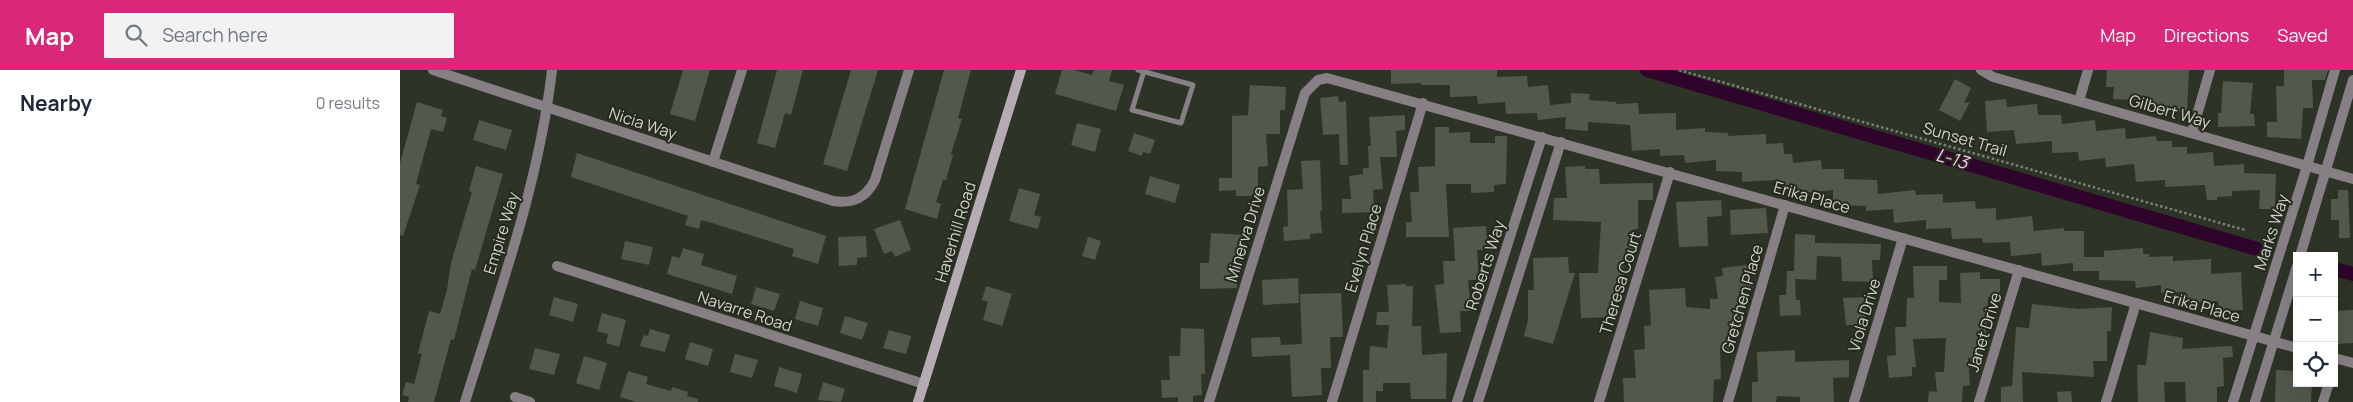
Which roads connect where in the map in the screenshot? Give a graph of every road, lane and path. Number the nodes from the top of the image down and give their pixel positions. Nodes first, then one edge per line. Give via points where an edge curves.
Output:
1 (433, 70) edge
2 (552, 70) edge
3 (742, 70) edge
4 (909, 70) edge
5 (1021, 70) edge
6 (1679, 70) edge
7 (1981, 70) edge
8 (2088, 70) edge
9 (2210, 70) edge
10 (2335, 70) edge
11 (1141, 71) edge
12 (1318, 80) joint
13 (2353, 80) edge
14 (2079, 101) junction
15 (1423, 103) junction
16 (548, 108) junction
17 (2192, 132) junction
18 (1542, 136) junction
19 (1561, 142) junction
20 (714, 162) junction
21 (2307, 166) junction
22 (1670, 172) junction
23 (2326, 172) junction
24 (2353, 179) edge
25 (1785, 205) junction
26 (2245, 230) dead end
27 (1903, 238) junction
28 (2301, 252) edge
29 (557, 266) dead end
30 (2019, 270) junction
31 (2293, 279) edge
32 (2136, 303) junction
33 (2253, 336) junction
34 (2273, 342) junction
35 (2293, 347) edge
36 (2338, 360) edge
37 (2353, 363) edge
38 (924, 384) junction
39 (2328, 387) edge
40 (515, 397) dead end
41 (465, 402) edge
42 (530, 402) edge
43 (918, 402) edge
44 (1209, 402) edge
45 (1332, 402) edge
46 (1456, 402) edge
47 (1478, 402) edge
48 (1599, 402) edge
49 (1728, 402) edge
50 (1854, 402) edge
51 (1979, 402) edge
52 (2106, 402) edge
53 (2233, 402) edge
54 (2255, 402) edge
55 (2323, 402) edge

1 - 16 street, Nicia Way
2 - 16 street, Empire Way
3 - 20 street
4 - 20 street, Nicia Way via 876,180 863,196 845,203 833,201
5 - 38 street, Haverhill Road
6 - 26 path, Sunset Trail
7 - 14 street, Gilbert Way via 1993,77
8 - 14 street
9 - 17 street
10 - 21 street, Marks Way
11 - 11 lane via 1193,85 1181,123 1132,110
12 - 15 street, Erika Place via 1336,79
12 - 44 street, Minerva Drive via 1305,93
13 - 23 street
14 - 17 street, Gilbert Way
15 - 18 street, Erika Place
15 - 45 street, Evelyn Place
16 - 20 street, Nicia Way
16 - 41 street, Empire Way via 535,171
17 - 21 street, Gilbert Way
18 - 19 street, Erika Place
18 - 46 street, Roberts Way
19 - 22 street, Erika Place
19 - 47 street
21 - 23 street, Gilbert Way
21 - 33 street, Marks Way
22 - 25 street, Erika Place
22 - 48 street, Theresa Court
23 - 24 street, Gilbert Way
23 - 28 street
25 - 27 street, Erika Place
25 - 49 street, Gretchen Place
27 - 30 street, Erika Place
27 - 50 street, Viola Drive
29 - 38 street, Navarre Road
30 - 32 street, Erika Place
30 - 51 street, Janet Drive
31 - 34 street
32 - 33 street, Erika Place
32 - 52 street
33 - 34 street, Erika Place
33 - 53 street, Marks Way
34 - 35 street, Erika Place
34 - 54 street
36 - 37 street
38 - 43 street, Haverhill Road
39 - 55 street
40 - 42 street

